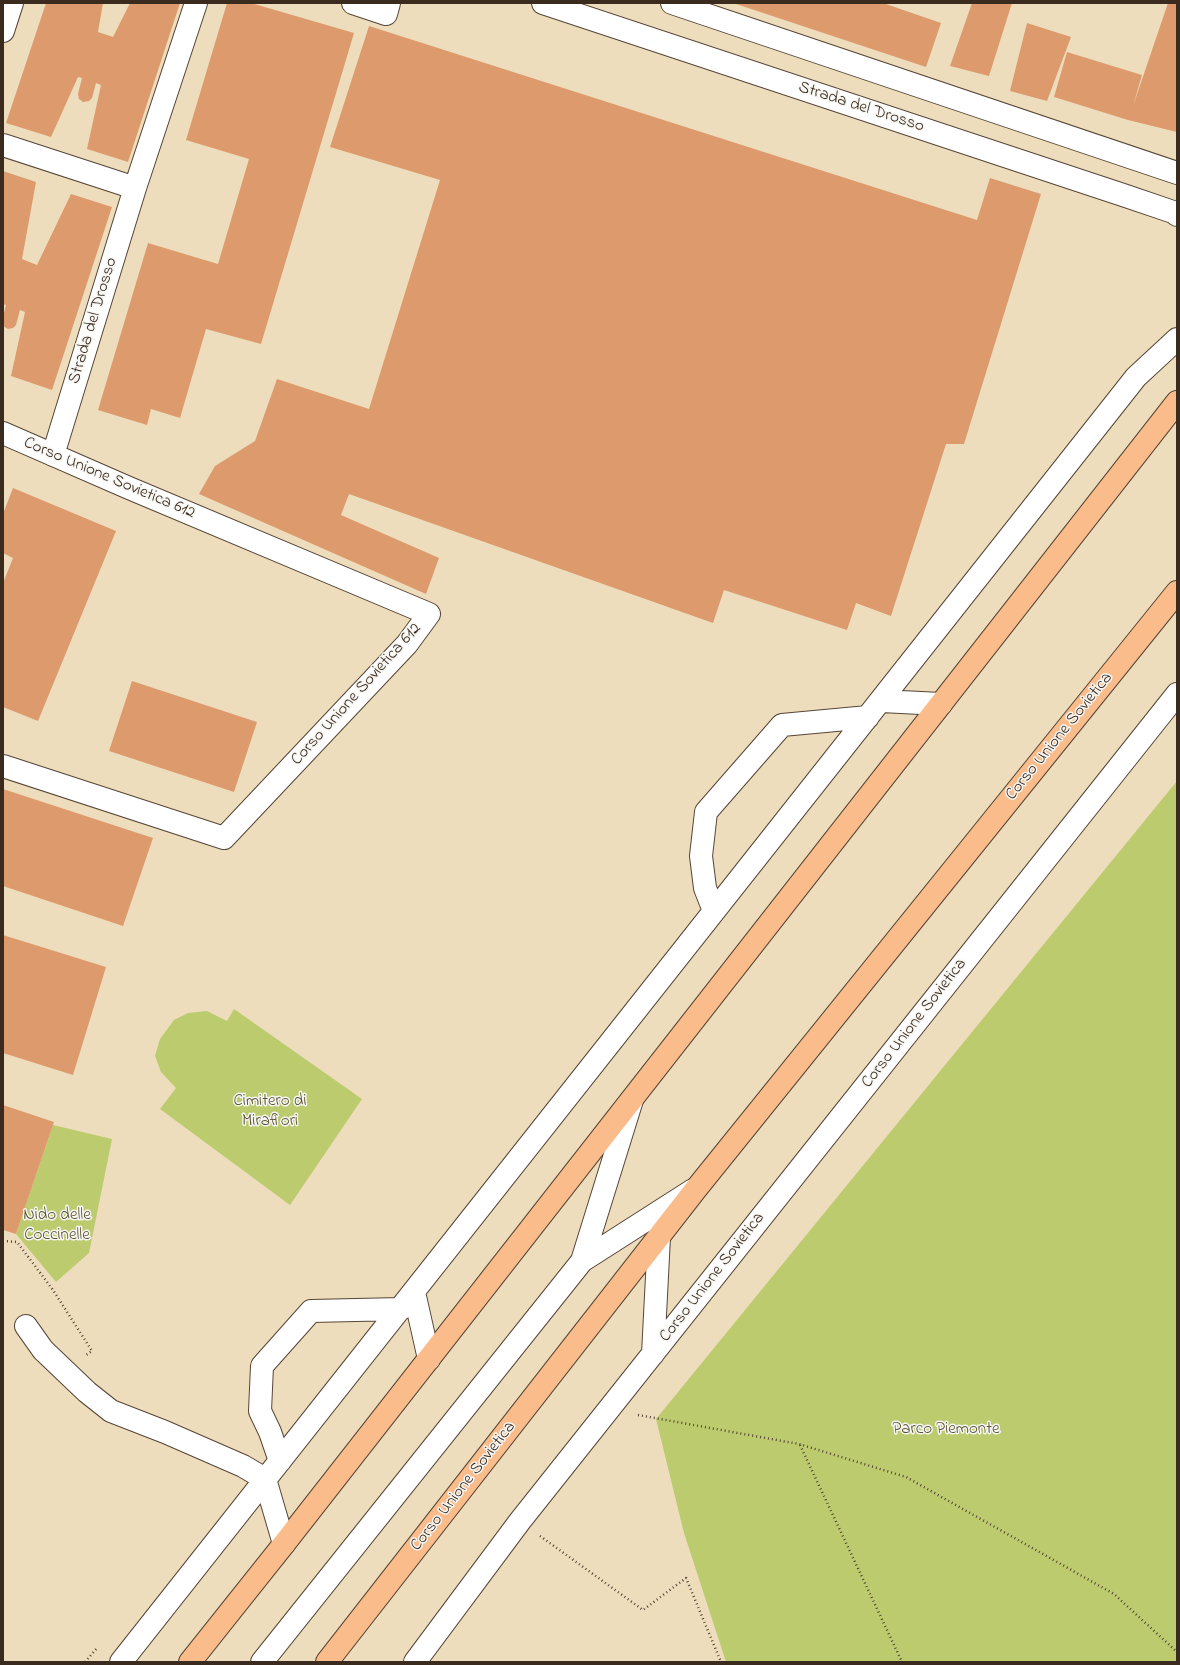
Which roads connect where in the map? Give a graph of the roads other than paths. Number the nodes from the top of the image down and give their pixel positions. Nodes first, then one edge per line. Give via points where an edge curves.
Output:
1 (12, 3) edge
2 (196, 3) edge
3 (353, 3) edge
4 (389, 3) edge
5 (543, 3) edge
6 (672, 3) edge
7 (3, 31) edge
8 (3, 145) edge
9 (1177, 173) edge
10 (135, 188) junction
11 (1177, 215) edge
12 (1177, 339) edge
13 (1177, 402) edge
14 (3, 433) edge
15 (53, 455) junction
16 (1177, 592) edge
17 (1177, 694) edge
18 (942, 704) junction
19 (874, 709) junction
20 (3, 766) edge
21 (714, 911) junction
22 (632, 1100) junction
23 (696, 1189) junction
24 (659, 1237) junction
25 (582, 1261) junction
26 (414, 1292) junction
27 (401, 1308) junction
28 (26, 1326) dead end
29 (653, 1354) junction
30 (429, 1359) junction
31 (280, 1461) junction
32 (265, 1479) junction
33 (284, 1544) junction
34 (121, 1662) edge
35 (190, 1662) edge
36 (262, 1662) edge
37 (327, 1662) edge
38 (415, 1662) edge

1 - 7 street
2 - 10 street, Strada del Drosso
3 - 4 street via 386,14
5 - 11 street, Strada del Drosso
6 - 9 street
8 - 10 street
10 - 15 street, Strada del Drosso
12 - 19 street via 1136,377
13 - 18 main road
14 - 15 street, Corso Unione Sovietica 612
15 - 20 street, Corso Unione Sovietica 612 via 429,614 408,644 224,838
16 - 23 main road, Corso Unione Sovietica
17 - 29 street, Corso Unione Sovietica
18 - 19 street
18 - 22 main road
19 - 21 street
19 - 21 street via 782,725 706,812 701,856 705,888
21 - 26 street
22 - 25 street
22 - 30 main road
23 - 24 main road, Corso Unione Sovietica
23 - 25 street
24 - 29 street, Corso Unione Sovietica
24 - 37 main road, Corso Unione Sovietica
25 - 36 street
26 - 27 street
26 - 30 street
27 - 31 street
27 - 31 street via 311,1311 262,1366 260,1411
28 - 32 street via 43,1350 86,1392 111,1411 243,1466
29 - 38 street, Corso Unione Sovietica via 520,1521
30 - 33 main road
31 - 32 street
32 - 33 street
32 - 34 street
33 - 35 main road

